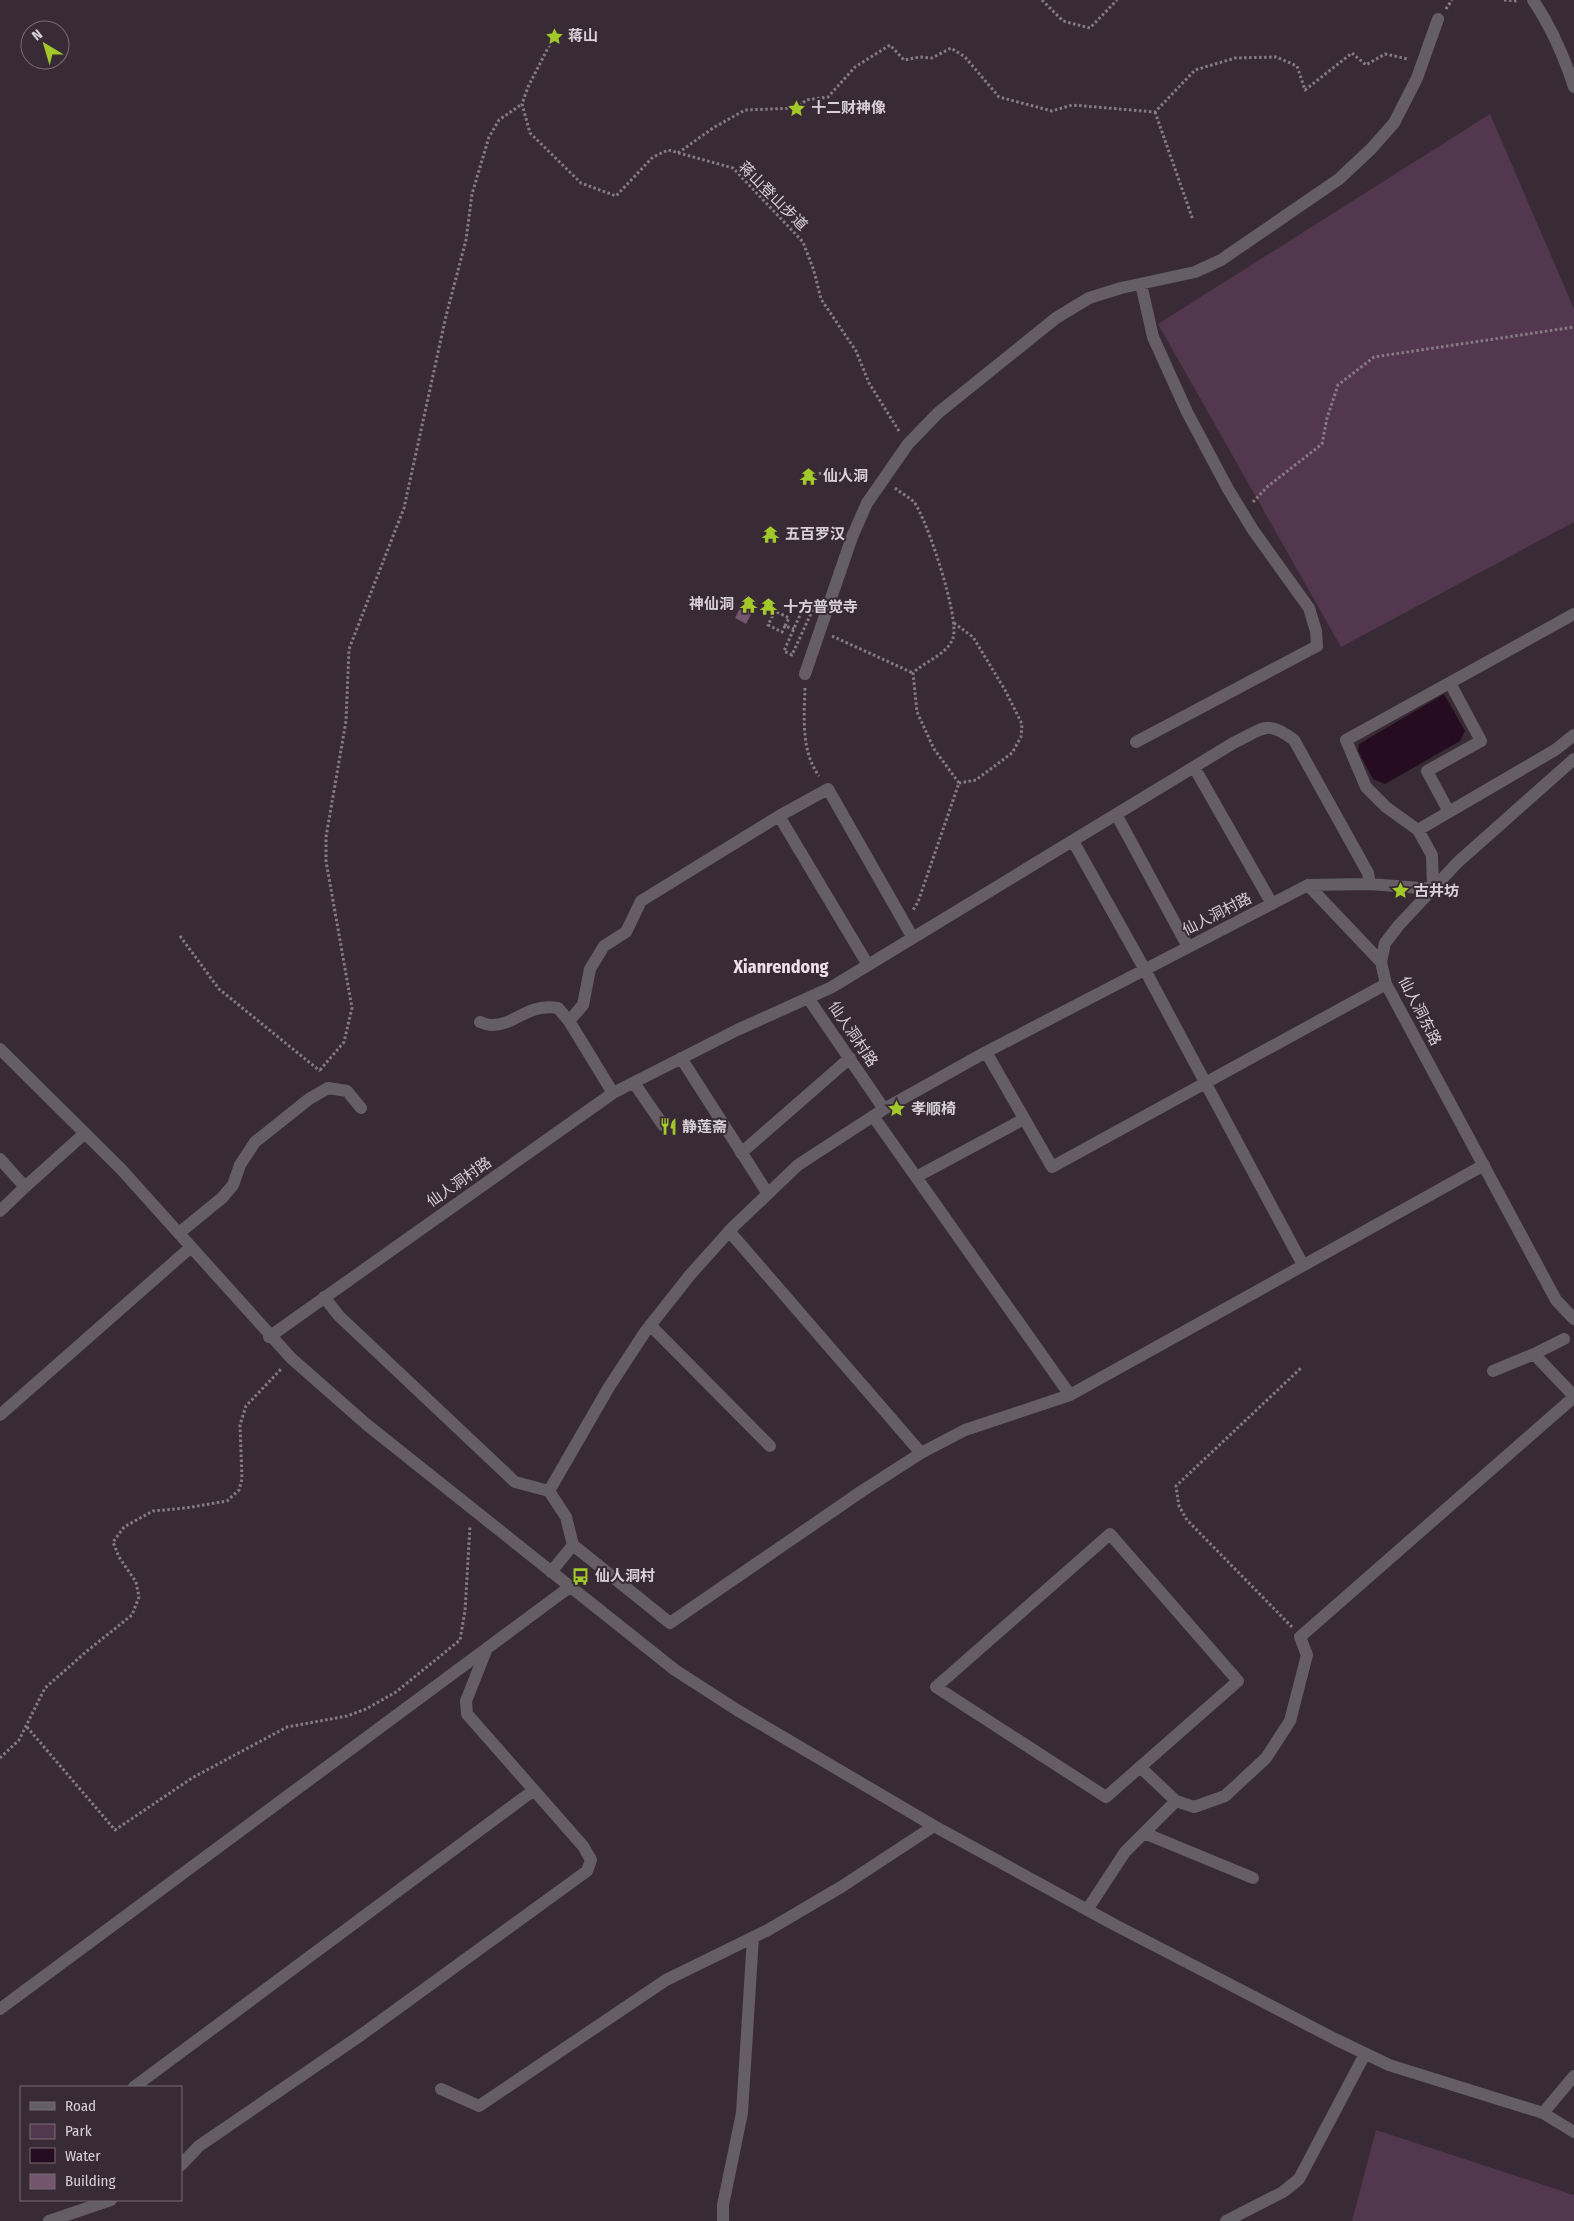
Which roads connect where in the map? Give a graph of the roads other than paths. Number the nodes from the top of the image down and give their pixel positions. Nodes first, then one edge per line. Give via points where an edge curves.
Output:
1 (1533, 0) edge
2 (1438, 19) dead end
3 (1574, 86) edge
4 (1141, 284) junction
5 (1574, 614) edge
6 (805, 674) road end
7 (1450, 683) junction
8 (1574, 735) edge
9 (1136, 742) dead end
10 (1574, 759) edge
11 (1194, 767) junction
12 (1449, 812) junction
13 (1116, 814) junction
14 (779, 816) junction
15 (1418, 830) junction
16 (1073, 840) junction
17 (1370, 884) junction
18 (1308, 885) junction
19 (1433, 889) junction
20 (1272, 904) junction
21 (913, 938) junction
22 (1188, 947) junction
23 (1380, 962) junction
24 (868, 965) junction
25 (1145, 970) junction
26 (1386, 984) junction
27 (808, 998) junction
28 (569, 1020) junction
29 (480, 1022) dead end
30 (0, 1049) edge
31 (986, 1052) junction
32 (682, 1058) junction
33 (850, 1058) junction
34 (634, 1083) junction
35 (1204, 1083) junction
36 (613, 1093) junction
37 (360, 1108) dead end
38 (878, 1112) junction
39 (1024, 1119) junction
40 (663, 1125) dead end
41 (85, 1133) junction
42 (742, 1153) junction
43 (0, 1159) edge
44 (1484, 1166) junction
45 (916, 1178) junction
46 (26, 1187) junction
47 (768, 1194) junction
48 (0, 1211) edge
49 (729, 1232) junction
50 (179, 1233) junction
51 (191, 1247) junction
52 (1303, 1265) junction
53 (324, 1297) junction
54 (1574, 1319) edge
55 (650, 1325) junction
56 (270, 1337) junction
57 (1564, 1339) dead end
58 (1534, 1354) junction
59 (1493, 1371) dead end
60 (1070, 1395) junction
61 (1574, 1396) edge
62 (0, 1415) edge
63 (770, 1446) dead end
64 (921, 1453) junction
65 (549, 1491) junction
66 (573, 1545) junction
67 (551, 1572) junction
68 (571, 1586) junction
69 (487, 1648) junction
70 (1140, 1767) junction
71 (534, 1790) junction
72 (1176, 1801) junction
73 (934, 1826) junction
74 (1144, 1833) junction
75 (1254, 1878) dead end
76 (1087, 1910) junction
77 (753, 1937) junction
78 (0, 2009) edge
79 (1365, 2054) junction
80 (1574, 2076) edge
81 (135, 2086) edge
82 (441, 2089) dead end
83 (1542, 2113) junction
84 (1574, 2132) edge
85 (182, 2164) edge
86 (108, 2201) edge
87 (50, 2221) edge
88 (723, 2221) edge
89 (1226, 2221) edge

1 - 3 street via 1567,64
2 - 4 street via 1417,78 1394,123 1339,179 1221,260 1195,272
4 - 6 street via 1089,298 1056,318 938,413 908,444 867,503 852,537
4 - 9 street via 1153,337 1187,412 1253,530 1309,608 1317,646
5 - 7 street
7 - 12 street via 1481,741 1427,771
7 - 15 street via 1346,740 1366,787 1386,807
8 - 12 street via 1555,750
10 - 19 street via 1458,862
11 - 13 street
11 - 17 street via 1269,726 1279,729 1294,740 1368,873
11 - 20 street
12 - 15 street
13 - 16 street
13 - 22 street
14 - 21 street via 828,789
14 - 24 street
14 - 28 street via 641,901 626,932 604,946 590,969 583,1005
15 - 19 street via 1432,855
16 - 21 street
16 - 25 street
17 - 18 street
17 - 19 street
18 - 20 street, 仙人洞村路
18 - 23 street
19 - 23 street via 1385,942
20 - 22 street, 仙人洞村路
21 - 24 street
22 - 25 street, 仙人洞村路
23 - 26 street, 仙人洞东路
24 - 27 street
25 - 31 street, 仙人洞村路
25 - 35 street
26 - 35 street
26 - 44 street, 仙人洞东路
27 - 32 street, 仙人洞村路
27 - 33 street, 仙人洞村路
28 - 29 street via 558,1008 546,1006 491,1026
28 - 36 street
30 - 41 street
31 - 38 street, 仙人洞村路
31 - 39 street
32 - 34 street, 仙人洞村路
32 - 42 street
33 - 38 street, 仙人洞村路
33 - 42 street
34 - 36 street, 仙人洞村路
34 - 40 street
35 - 39 street via 1052,1167
35 - 52 street
36 - 53 street, 仙人洞村路
37 - 50 street via 347,1091 328,1088 309,1099 255,1142 240,1164 233,1185
38 - 45 street
38 - 47 street via 798,1165
39 - 45 street
41 - 46 street
41 - 50 street
42 - 47 street
43 - 46 street
44 - 52 street
44 - 54 street, 仙人洞东路 via 1556,1300
45 - 60 street
46 - 48 street
47 - 49 street
49 - 55 street
49 - 64 street
50 - 51 street
51 - 56 street
51 - 62 street
52 - 60 street
53 - 56 street, 仙人洞村路
53 - 65 street via 339,1316 515,1482
55 - 63 street
55 - 65 street via 609,1387
56 - 67 street via 366,1424
57 - 58 street
58 - 59 street
58 - 61 street
60 - 64 street via 965,1430
61 - 72 street via 1300,1637 1306,1655 1290,1721 1266,1758 1225,1796 1194,1808
64 - 66 street via 670,1623
65 - 66 street via 566,1517
66 - 67 street
67 - 68 street
68 - 69 street
68 - 73 street via 675,1670 736,1710
69 - 71 street via 466,1701 467,1714
69 - 78 street
70 - 70 street via 1238,1681 1110,1534 936,1687 1106,1797
70 - 72 street
71 - 81 street
71 - 85 street via 583,1846 591,1860 587,1871 361,2036 199,2146
72 - 74 street
73 - 76 street
73 - 77 street via 841,1887
74 - 75 street
74 - 76 street via 1125,1852
76 - 79 street
77 - 82 street via 666,1980 479,2106
77 - 88 street via 742,2113 723,2205
79 - 83 street via 1389,2065
79 - 89 street via 1299,2179 1283,2192
80 - 83 street
83 - 84 street
86 - 87 street

